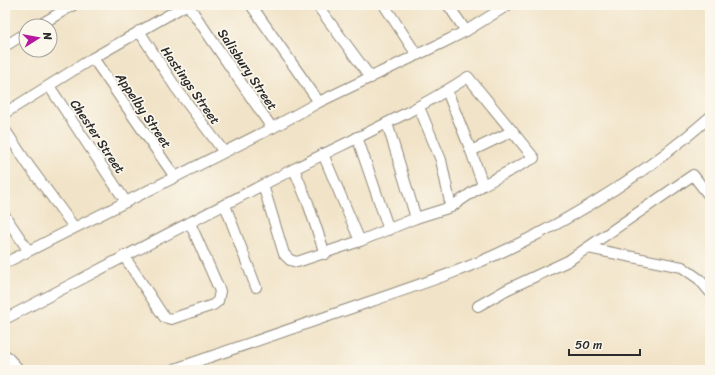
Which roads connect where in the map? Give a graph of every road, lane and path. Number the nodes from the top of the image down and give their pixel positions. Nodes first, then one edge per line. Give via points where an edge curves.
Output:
1 (73, 5) edge
2 (187, 5) edge
3 (251, 5) edge
4 (317, 5) edge
5 (384, 5) edge
6 (448, 5) edge
7 (508, 5) edge
8 (51, 18) edge
9 (466, 30) junction
10 (139, 31) junction
11 (18, 38) edge
12 (5, 46) edge
13 (417, 55) junction
14 (93, 58) junction
15 (371, 78) junction
16 (49, 86) junction
17 (447, 91) junction
18 (319, 102) junction
19 (419, 107) junction
20 (5, 113) edge
21 (710, 117) edge
22 (387, 123) junction
23 (272, 128) junction
24 (5, 130) edge
25 (513, 131) junction
26 (357, 137) junction
27 (471, 151) junction
28 (224, 152) junction
29 (323, 154) junction
30 (294, 169) junction
31 (174, 177) junction
32 (263, 185) junction
33 (483, 185) junction
34 (710, 197) edge
35 (126, 202) junction
36 (225, 205) junction
37 (451, 207) junction
38 (5, 216) edge
39 (416, 218) junction
40 (190, 223) junction
41 (74, 227) junction
42 (389, 230) junction
43 (360, 241) junction
44 (588, 248) junction
45 (28, 250) junction
46 (325, 254) junction
47 (124, 256) junction
48 (5, 263) edge
49 (256, 287) dead end
50 (710, 292) edge
51 (478, 306) dead end
52 (5, 319) edge
53 (5, 356) edge
54 (18, 370) edge
55 (172, 370) edge

1 - 8 street
2 - 10 street
2 - 23 street, Salisbury Street
3 - 18 street
4 - 15 street
5 - 13 street
6 - 9 street
7 - 9 street
9 - 13 street
10 - 14 street
10 - 28 street, Hastings Street via 176,88
11 - 12 street
13 - 15 street
14 - 16 street
14 - 31 street, Appelby Street
15 - 18 street
16 - 20 street
16 - 35 street, Chester Street
17 - 19 street
17 - 25 street via 468,77
17 - 27 street
18 - 23 street
19 - 22 street
19 - 37 street via 441,160
21 - 55 street via 651,165 573,215 508,250 440,277
22 - 26 street
22 - 39 street
23 - 28 street
24 - 41 street
25 - 27 street
25 - 33 street via 534,158
26 - 29 street
26 - 42 street
27 - 33 street
28 - 31 street
29 - 30 street
29 - 43 street
30 - 32 street
30 - 46 street
31 - 35 street
32 - 36 street
32 - 46 street via 284,254 297,262
33 - 37 street
34 - 44 street via 694,175
35 - 41 street
36 - 40 street
36 - 49 street
37 - 39 street
38 - 45 street
39 - 42 street
40 - 47 street
40 - 47 street via 220,291 218,301 212,305 172,319 164,316
41 - 45 street
42 - 43 street
43 - 46 street
44 - 50 street via 682,267 699,279
44 - 51 street via 568,261
45 - 48 street
47 - 52 street
53 - 54 street

